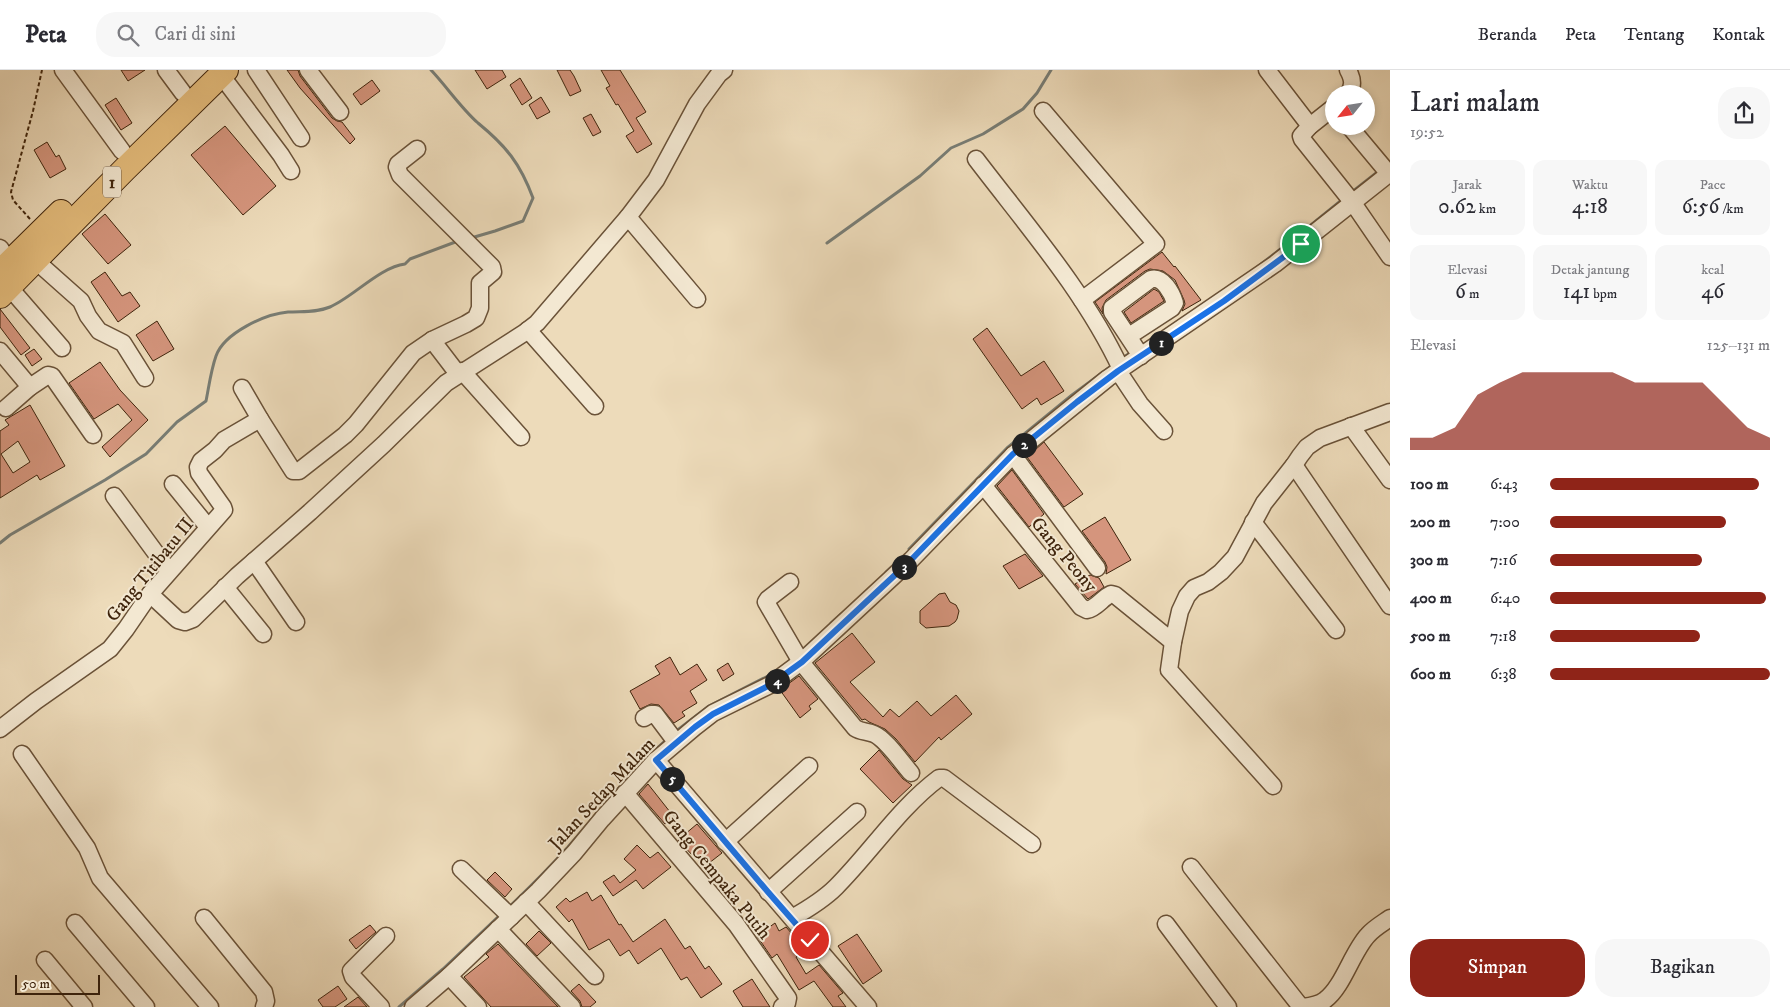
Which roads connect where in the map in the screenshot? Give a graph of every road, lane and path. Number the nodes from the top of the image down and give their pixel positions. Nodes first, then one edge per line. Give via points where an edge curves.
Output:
1 (42, 70) edge
2 (63, 70) edge
3 (166, 70) edge
4 (256, 70) edge
5 (308, 70) edge
6 (317, 70) edge
7 (328, 70) edge
8 (1267, 70) edge
9 (1348, 70) edge
10 (218, 72) edge
11 (720, 72) edge
12 (1352, 85) edge
13 (183, 93) junction
14 (1043, 111) dead end
15 (340, 112) dead end
16 (1325, 114) edge
17 (1310, 126) junction
18 (1356, 135) edge
19 (301, 138) dead end
20 (417, 149) dead end
21 (122, 151) junction
22 (976, 159) dead end
23 (1386, 170) edge
24 (292, 171) dead end
25 (1348, 198) junction
26 (628, 217) junction
27 (41, 232) junction
28 (1390, 257) edge
29 (36, 261) junction
30 (4, 273) edge
31 (697, 299) dead end
32 (1082, 300) junction
33 (528, 330) junction
34 (432, 340) junction
35 (62, 348) dead end
36 (0, 351) edge
37 (1118, 365) junction
38 (460, 373) junction
39 (146, 378) dead end
40 (30, 387) junction
41 (242, 388) dead end
42 (595, 406) dead end
43 (6, 408) dead end
44 (1390, 412) edge
45 (260, 419) junction
46 (1351, 426) junction
47 (1164, 431) dead end
48 (93, 435) dead end
49 (521, 436) dead end
50 (1013, 454) junction
51 (1294, 465) junction
52 (1390, 480) edge
53 (173, 484) dead end
54 (983, 485) junction
55 (114, 496) dead end
56 (1253, 522) junction
57 (208, 527) junction
58 (254, 562) junction
59 (1097, 568) dead end
60 (169, 571) junction
61 (790, 582) dead end
62 (225, 587) junction
63 (150, 594) junction
64 (1390, 606) edge
65 (296, 622) dead end
66 (1336, 630) dead end
67 (263, 634) dead end
68 (1173, 642) junction
69 (798, 656) junction
70 (644, 718) dead end
71 (0, 729) edge
72 (672, 737) junction
73 (22, 754) dead end
74 (656, 760) junction
75 (809, 766) dead end
76 (911, 773) dead end
77 (1273, 786) dead end
78 (625, 793) junction
79 (857, 812) dead end
80 (725, 842) junction
81 (1032, 844) dead end
82 (1190, 867) dead end
83 (461, 870) dead end
84 (768, 892) junction
85 (526, 902) junction
86 (505, 911) junction
87 (204, 918) dead end
88 (792, 918) junction
89 (1390, 918) edge
90 (76, 923) dead end
91 (1166, 924) dead end
92 (498, 929) junction
93 (386, 936) dead end
94 (45, 960) dead end
95 (449, 976) junction
96 (595, 976) dead end
97 (84, 1007) edge
98 (146, 1007) edge
99 (210, 1007) edge
100 (264, 1007) edge
101 (381, 1007) edge
102 (413, 1007) edge
103 (478, 1007) edge
104 (572, 1007) edge
105 (782, 1007) edge
106 (868, 1007) edge
107 (1228, 1007) edge
108 (1302, 1007) edge

1 - 27 path via 11,192 13,200
2 - 21 street
3 - 13 street
4 - 19 street
5 - 15 street
6 - 7 street via 322,73
8 - 17 street
9 - 12 street
10 - 13 highway, 1
10 - 24 street
10 - 29 highway, 1
11 - 26 street via 697,104 656,180
13 - 21 highway, 1
14 - 32 street via 1156,244
16 - 17 street
17 - 25 street via 1302,139
18 - 23 street
20 - 34 street via 398,164 398,171 492,267 493,272 480,283 480,308 476,318
21 - 27 highway, 1
22 - 32 street
23 - 25 street, Jalan Sedap Malam
25 - 28 street
25 - 37 street, Jalan Sedap Malam via 1275,264 1135,347
26 - 31 street
26 - 33 street via 545,315
27 - 30 highway, 1
29 - 30 highway, 1
29 - 39 street via 81,300 99,332 123,343
30 - 35 street
32 - 37 street
33 - 38 street
33 - 42 street
34 - 38 street
34 - 45 street via 413,353 345,435 299,471 293,471
36 - 40 street
37 - 47 street via 1140,404
37 - 50 street, Jalan Sedap Malam
38 - 49 street
38 - 58 street via 433,394 384,444
40 - 43 street
40 - 48 street via 44,376 52,376
41 - 45 street
44 - 46 street
45 - 57 street, Gang Titibatu II via 224,440 198,467 224,510
46 - 51 street via 1320,438 1307,447
46 - 52 street
50 - 54 street, Jalan Sedap Malam
50 - 59 street
51 - 56 street via 1277,484
51 - 64 street
53 - 57 street
54 - 68 street, Gang Peony via 1081,607 1093,609 1107,596 1115,595
54 - 69 street, Jalan Sedap Malam via 889,581
55 - 60 street
56 - 66 street
56 - 68 street via 1235,557 1221,572 1187,596
57 - 60 street, Gang Titibatu II
58 - 62 street
58 - 65 street
60 - 63 street, Gang Titibatu II
61 - 69 street via 766,602
62 - 63 street via 198,614 185,622 178,620
62 - 67 street
63 - 71 street, Gang Titibatu II via 110,649
68 - 77 street via 1169,670
69 - 72 street, Jalan Sedap Malam via 770,685
69 - 76 street via 854,728 881,739
70 - 72 street via 655,714
72 - 74 street, Jalan Sedap Malam
73 - 99 street via 87,848 100,878
74 - 78 street, Jalan Sedap Malam
74 - 80 street
75 - 80 street
78 - 85 street, Jalan Sedap Malam via 574,853
78 - 105 street, Gang Cempaka Putih via 754,948 788,998
79 - 84 street
80 - 84 street
81 - 88 street via 944,778 939,778 900,815 836,887
82 - 108 street
83 - 86 street
84 - 88 street
85 - 86 street, Jalan Sedap Malam
85 - 96 street
86 - 92 street, Jalan Sedap Malam
87 - 100 street via 264,992
88 - 106 street
89 - 108 street via 1369,934 1332,994 1313,1006
90 - 98 street
91 - 107 street
92 - 95 street, Jalan Sedap Malam
92 - 104 street
93 - 101 street via 351,972
94 - 97 street
95 - 102 street, Jalan Sedap Malam
95 - 103 street

